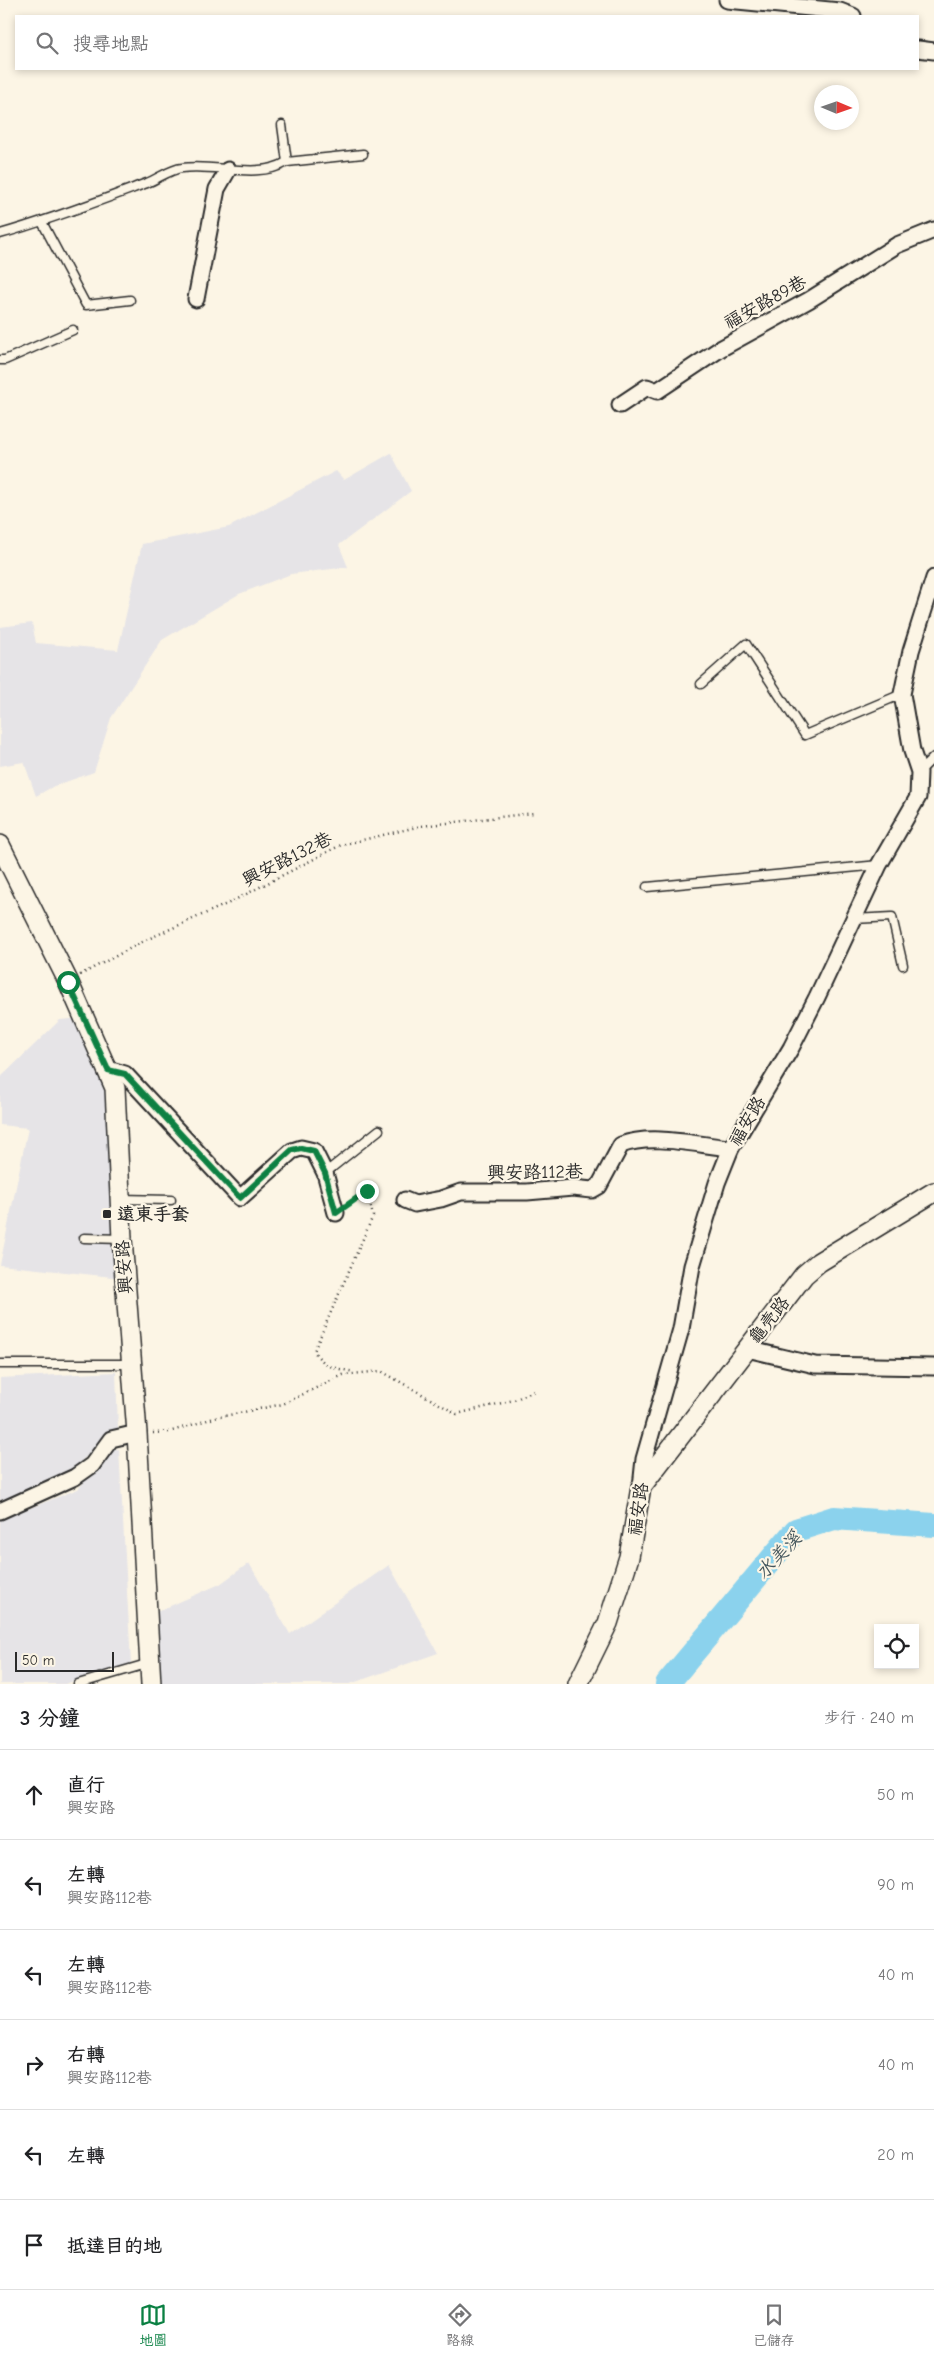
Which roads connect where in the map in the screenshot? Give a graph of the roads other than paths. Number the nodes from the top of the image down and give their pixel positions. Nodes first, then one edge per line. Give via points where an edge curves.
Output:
1 (727, 0) edge
2 (845, 9) edge
3 (919, 49) edge
4 (934, 51) edge
5 (282, 125) dead end
6 (363, 154) dead end
7 (287, 162) junction
8 (228, 170) junction
9 (42, 222) junction
10 (934, 230) edge
11 (0, 234) edge
12 (196, 299) dead end
13 (130, 300) dead end
14 (73, 330) dead end
15 (0, 360) edge
16 (620, 405) dead end
17 (934, 578) edge
18 (701, 684) dead end
19 (902, 694) junction
20 (934, 757) edge
21 (919, 772) junction
22 (0, 844) edge
23 (879, 865) junction
24 (647, 887) dead end
25 (854, 919) junction
26 (903, 965) dead end
27 (108, 1070) junction
28 (379, 1130) dead end
29 (731, 1148) junction
30 (325, 1173) junction
31 (934, 1192) edge
32 (120, 1199) junction
33 (171, 1200) dead end
34 (405, 1200) dead end
35 (336, 1213) road end
36 (84, 1238) dead end
37 (122, 1239) junction
38 (747, 1349) junction
39 (0, 1364) edge
40 (130, 1364) junction
41 (934, 1367) edge
42 (137, 1433) junction
43 (641, 1487) junction
44 (0, 1511) edge
45 (150, 1663) junction
46 (78, 1684) edge
47 (151, 1684) edge
48 (578, 1684) edge

1 - 2 street
3 - 4 street
5 - 7 lane
6 - 7 lane
7 - 8 lane via 279,167
8 - 9 lane via 181,168
8 - 12 street via 217,189
9 - 11 lane
9 - 13 lane via 86,305
10 - 16 street, 福安路89巷 via 897,246 720,349 657,391 647,387
14 - 15 lane
17 - 19 street, 福安路 via 911,651
18 - 19 lane via 746,644 805,735
19 - 21 street, 福安路
20 - 21 lane
21 - 23 street, 福安路 via 918,798
22 - 27 street, 興安路
23 - 24 lane
23 - 25 street, 福安路
25 - 26 lane via 892,918
25 - 29 street, 福安路 via 790,1048
27 - 30 street via 125,1074 240,1198 292,1150 314,1151
27 - 32 street, 興安路 via 115,1088
28 - 30 lane
29 - 34 street, 興安路112巷 via 646,1139 632,1141 620,1145 599,1186 592,1190 461,1192 415,1204
29 - 43 street, 福安路 via 716,1183 692,1266 681,1329 644,1459
30 - 35 street
31 - 38 street, 龜壳路 via 818,1262 804,1275
32 - 33 lane
32 - 37 street, 興安路
36 - 37 lane
37 - 40 street, 興安路
38 - 41 street via 815,1365
38 - 43 street, 龜壳路
39 - 40 lane
40 - 42 street, 興安路
42 - 44 street via 111,1439 92,1464 75,1476
42 - 45 street, 興安路
43 - 48 street, 福安路 via 630,1557 608,1623
45 - 46 lane
45 - 47 street, 興安路

